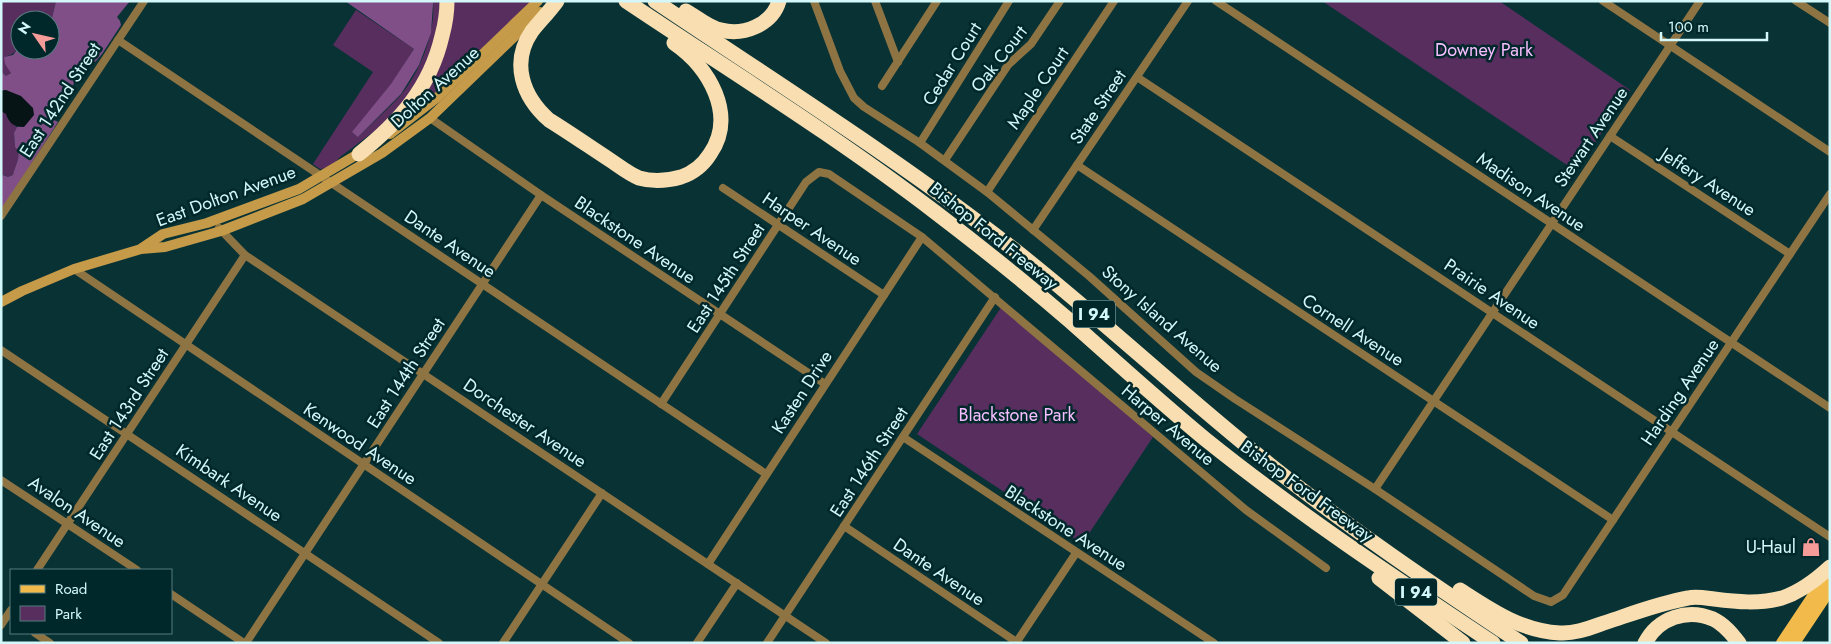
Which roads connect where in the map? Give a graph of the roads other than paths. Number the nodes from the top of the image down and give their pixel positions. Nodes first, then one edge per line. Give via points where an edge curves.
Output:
1 (144, 1) edge
2 (447, 1) edge
3 (538, 1) edge
4 (551, 1) edge
5 (557, 1) edge
6 (624, 1) edge
7 (655, 1) edge
8 (669, 1) edge
9 (778, 1) edge
10 (814, 1) edge
11 (874, 1) edge
12 (937, 1) edge
13 (1009, 1) edge
14 (1060, 1) edge
15 (1114, 1) edge
16 (1188, 1) edge
17 (1216, 1) edge
18 (1603, 1) edge
19 (1700, 1) edge
20 (1796, 1) edge
21 (1830, 23) edge
22 (118, 40) junction
23 (1670, 46) junction
24 (898, 62) junction
25 (1137, 76) junction
26 (882, 86) dead end
27 (430, 118) junction
28 (1610, 136) junction
29 (920, 143) junction
30 (1830, 152) edge
31 (359, 154) junction
32 (945, 160) junction
33 (1076, 165) junction
34 (326, 179) junction
35 (723, 188) dead end
36 (987, 192) junction
37 (1830, 194) edge
38 (541, 195) junction
39 (1, 216) edge
40 (212, 222) junction
41 (1552, 224) junction
42 (779, 225) junction
43 (1033, 230) junction
44 (221, 231) junction
45 (922, 237) junction
46 (142, 249) junction
47 (245, 254) junction
48 (1790, 254) junction
49 (74, 269) junction
50 (482, 284) junction
51 (884, 295) junction
52 (995, 298) junction
53 (1, 302) edge
54 (1492, 312) junction
55 (720, 315) junction
56 (1731, 343) junction
57 (186, 345) junction
58 (1, 350) edge
59 (423, 374) junction
60 (825, 384) junction
61 (1434, 400) junction
62 (660, 404) junction
63 (1830, 408) edge
64 (1671, 432) junction
65 (127, 434) junction
66 (903, 437) junction
67 (364, 464) junction
68 (766, 474) junction
69 (1, 480) edge
70 (1375, 489) junction
71 (602, 492) junction
72 (1612, 520) junction
73 (68, 524) junction
74 (844, 526) junction
75 (1830, 537) edge
76 (1340, 540) junction
77 (1372, 542) junction
78 (306, 552) junction
79 (1076, 553) junction
80 (708, 564) junction
81 (1830, 567) edge
82 (1326, 568) dead end
83 (38, 569) edge
84 (135, 569) edge
85 (1830, 572) edge
86 (737, 583) junction
87 (541, 584) junction
88 (1830, 589) edge
89 (172, 595) edge
90 (1551, 602) joint
91 (8, 613) edge
92 (786, 616) junction
93 (1, 625) edge
94 (36, 634) edge
95 (1017, 642) edge
96 (50, 643) edge
97 (245, 643) edge
98 (439, 643) edge
99 (503, 643) edge
100 (628, 643) edge
101 (697, 643) edge
102 (767, 643) edge
103 (826, 643) edge
104 (1214, 643) edge
105 (1463, 643) edge
106 (1493, 643) edge
107 (1521, 643) edge
108 (1645, 643) edge
109 (1740, 643) edge
110 (1782, 643) edge
111 (1794, 643) edge

1 - 22 street, East 142nd Street
2 - 31 highway via 439,51 428,78 403,113 382,136
3 - 31 street, Dolton Avenue via 439,96 401,127
4 - 27 street, Dolton Avenue
5 - 6 highway via 532,32 522,57 523,86 537,109 639,178 667,181 688,175 700,166 718,143 721,129 716,93 691,58
6 - 76 highway, Bishop Ford Freeway / I 94 via 936,212 1206,439
7 - 77 highway, Bishop Ford Freeway / I 94 via 912,173 974,219 1072,296 1268,463
8 - 9 highway via 719,30 736,32 753,29 768,19
10 - 29 street, Stony Island Avenue via 840,72 854,98
11 - 24 street
12 - 24 street
13 - 29 street, Cedar Court
14 - 32 street, Oak Court via 1031,44 1008,65
15 - 36 street, Maple Court
16 - 25 street, State Street
17 - 41 street, Madison Avenue
18 - 23 street
19 - 23 street, Stewart Avenue
20 - 21 street
22 - 34 street, Dante Avenue
22 - 39 street, East 142nd Street
23 - 28 street, Stewart Avenue
23 - 30 street
24 - 26 street
25 - 33 street, State Street
25 - 54 street, Prairie Avenue
27 - 34 street, Dolton Avenue via 382,153
27 - 38 street, Blackstone Avenue
28 - 41 street, Stewart Avenue
28 - 48 street, Jeffery Avenue
29 - 32 street, Stony Island Avenue
31 - 34 street, Dolton Avenue
32 - 36 street, Stony Island Avenue
33 - 43 street, State Street
33 - 61 street, Cornell Avenue
34 - 40 street, East Dolton Avenue
34 - 44 street, East Dolton Avenue via 303,199
34 - 50 street, Dante Avenue
35 - 42 street, Harper Avenue
36 - 43 street, Stony Island Avenue
37 - 48 street, Harding Avenue
38 - 50 street, East 144th Street
38 - 55 street, Blackstone Avenue
40 - 44 street, Dorchester Avenue
40 - 46 street, East Dolton Avenue via 163,234
41 - 54 street, Stewart Avenue
41 - 56 street, Madison Avenue
42 - 45 street, East 145th Street via 806,182 819,172 834,177
42 - 51 street, Harper Avenue
42 - 55 street, East 145th Street
43 - 70 street, Stony Island Avenue via 1196,372
44 - 46 street, East Dolton Avenue via 165,247
44 - 47 street, Dorchester Avenue
45 - 51 street, Kasten Drive
45 - 52 street
46 - 49 street, East Dolton Avenue
47 - 57 street, East 143rd Street
47 - 59 street, Dorchester Avenue
48 - 56 street, Harding Avenue
49 - 53 street, East Dolton Avenue
49 - 57 street, Kenwood Avenue
50 - 59 street, East 144th Street
50 - 62 street, Dante Avenue
51 - 60 street, Kasten Drive
52 - 66 street, East 146th Street
52 - 82 street, Harper Avenue via 1246,510
54 - 61 street, Stewart Avenue
54 - 64 street, Prairie Avenue
55 - 60 street, Blackstone Avenue
55 - 62 street, East 145th Street
56 - 63 street, Madison Avenue
56 - 64 street, Harding Avenue
57 - 65 street, East 143rd Street
57 - 67 street, Kenwood Avenue
58 - 65 street, Kimbark Avenue
59 - 67 street, East 144th Street
59 - 71 street, Dorchester Avenue
60 - 68 street, Kasten Drive
61 - 70 street, Stewart Avenue
61 - 72 street, Cornell Avenue
62 - 68 street, Dante Avenue
64 - 72 street, Harding Avenue
64 - 75 street, Prairie Avenue
65 - 73 street, East 143rd Street
65 - 78 street, Kimbark Avenue
66 - 74 street, East 146th Street
66 - 79 street, Blackstone Avenue
67 - 78 street, East 144th Street
67 - 87 street, Kenwood Avenue
68 - 80 street, Kasten Drive
69 - 73 street, Avalon Avenue
70 - 90 street, Stony Island Avenue via 1534,596
71 - 80 street, Dorchester Avenue
71 - 87 street
72 - 90 street, Harding Avenue via 1562,595
73 - 83 street, East 143rd Street
73 - 84 street, Avalon Avenue
74 - 92 street, East 146th Street
74 - 95 street, Dante Avenue
76 - 105 highway via 1374,574
76 - 106 highway, Bishop Ford Freeway / I 94
77 - 81 highway via 1415,560 1508,620 1561,633 1577,632 1690,597 1747,603 1784,597 1801,589
77 - 107 highway, Bishop Ford Freeway / I 94
78 - 97 street, East 144th Street
78 - 98 street, Kimbark Avenue
79 - 95 street
79 - 104 street, Blackstone Avenue
80 - 86 street, Dorchester Avenue
85 - 110 main road
86 - 92 street, Dorchester Avenue
86 - 101 street
87 - 99 street
87 - 100 street, Kenwood Avenue
88 - 111 main road
89 - 97 street
91 - 93 street
92 - 102 street, East 146th Street
92 - 103 street, Dorchester Avenue
94 - 96 street
108 - 109 highway via 1656,628 1682,614 1714,619

